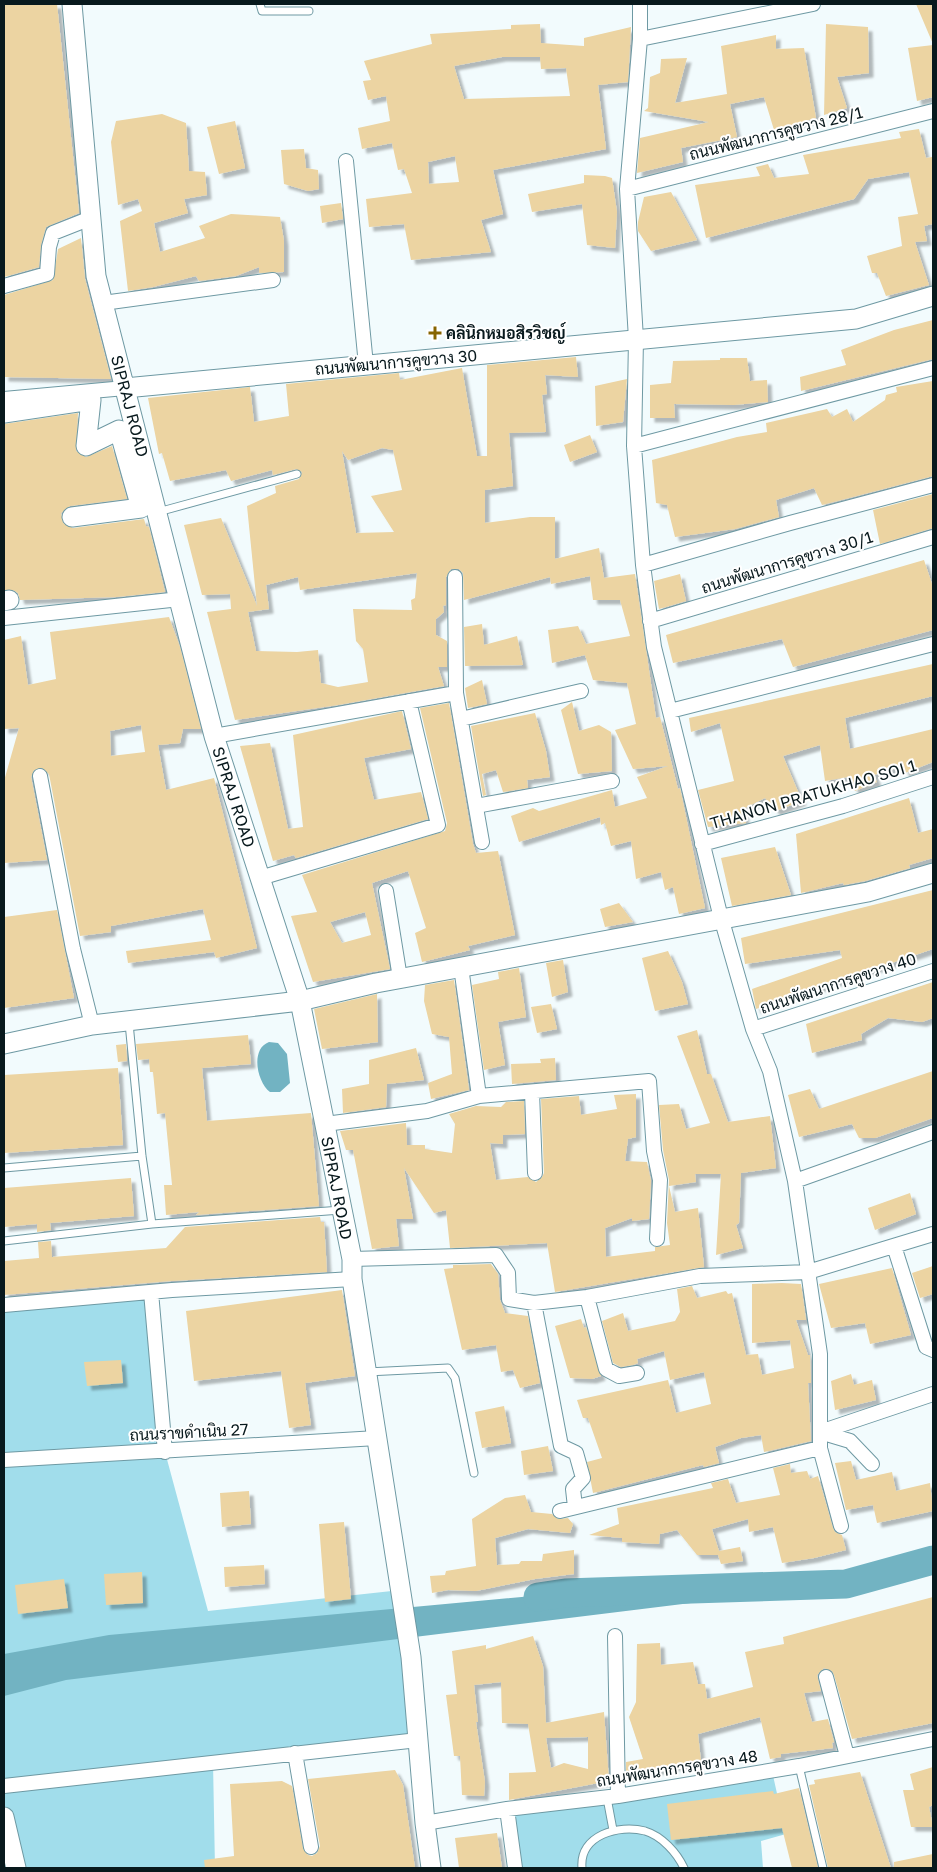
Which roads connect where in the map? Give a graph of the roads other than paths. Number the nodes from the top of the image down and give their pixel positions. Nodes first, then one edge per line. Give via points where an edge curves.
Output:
1 (72, 4) edge
2 (260, 4) edge
3 (640, 4) edge
4 (813, 4) edge
5 (309, 11) dead end
6 (640, 39) junction
7 (933, 111) edge
8 (346, 160) dead end
9 (627, 189) junction
10 (91, 218) junction
11 (273, 280) dead end
12 (4, 286) edge
13 (933, 296) edge
14 (103, 303) junction
15 (636, 340) junction
16 (366, 365) junction
17 (933, 368) edge
18 (125, 388) junction
19 (4, 399) edge
20 (4, 413) edge
21 (634, 446) junction
22 (297, 474) dead end
23 (933, 485) edge
24 (158, 512) junction
25 (75, 520) joint
26 (933, 537) edge
27 (643, 565) junction
28 (455, 577) dead end
29 (180, 599) junction
30 (4, 618) edge
31 (650, 621) junction
32 (933, 644) edge
33 (581, 691) dead end
34 (456, 693) junction
35 (409, 701) junction
36 (670, 711) junction
37 (461, 719) junction
38 (214, 736) junction
39 (40, 776) dead end
40 (933, 777) edge
41 (612, 781) dead end
42 (476, 806) junction
43 (482, 842) dead end
44 (702, 844) junction
45 (933, 874) edge
46 (260, 878) junction
47 (386, 891) dead end
48 (722, 920) junction
49 (461, 967) junction
50 (933, 971) edge
51 (400, 978) junction
52 (300, 1001) junction
53 (129, 1020) junction
54 (92, 1024) junction
55 (752, 1029) junction
56 (4, 1044) edge
57 (532, 1092) junction
58 (479, 1096) junction
59 (325, 1124) junction
60 (933, 1132) edge
61 (142, 1156) junction
62 (4, 1168) edge
63 (535, 1173) dead end
64 (795, 1181) junction
65 (342, 1210) junction
66 (152, 1224) junction
67 (933, 1234) edge
68 (657, 1239) dead end
69 (4, 1241) edge
70 (894, 1246) junction
71 (352, 1259) junction
72 (808, 1272) junction
73 (352, 1279) junction
74 (151, 1292) junction
75 (586, 1297) junction
76 (534, 1303) junction
77 (4, 1305) edge
78 (933, 1350) edge
79 (366, 1372) junction
80 (637, 1373) dead end
81 (933, 1394) edge
82 (820, 1432) junction
83 (377, 1438) junction
84 (820, 1448) junction
85 (165, 1452) junction
86 (4, 1460) edge
87 (872, 1464) dead end
88 (474, 1473) dead end
89 (575, 1507) junction
90 (560, 1511) dead end
91 (841, 1526) dead end
92 (615, 1636) dead end
93 (826, 1677) dead end
94 (933, 1739) edge
95 (418, 1740) junction
96 (295, 1753) junction
97 (847, 1756) junction
98 (799, 1766) junction
99 (4, 1786) edge
100 (613, 1797) junction
101 (507, 1809) junction
102 (4, 1817) edge
103 (425, 1823) junction
104 (613, 1830) junction
105 (311, 1847) dead end
106 (16, 1868) edge
107 (431, 1868) edge
108 (515, 1868) edge
109 (582, 1868) edge
110 (684, 1868) edge
111 (822, 1868) edge

1 - 10 street, SIPRAJ ROAD
2 - 5 lane via 262,11
3 - 6 street
4 - 6 street
6 - 9 street
7 - 9 street, ถนนพัฒนาการคูขวาง 28/1
8 - 16 street
9 - 15 street
10 - 12 street via 53,233 47,274
10 - 14 street, SIPRAJ ROAD via 96,276
11 - 14 street
13 - 15 street, ถนนพัฒนาการคูขวาง 30 via 856,319
14 - 18 street, SIPRAJ ROAD
15 - 16 street, ถนนพัฒนาการคูขวาง 30
15 - 21 street
16 - 18 street, ถนนพัฒนาการคูขวาง 30
17 - 21 street
18 - 19 street
18 - 24 street, SIPRAJ ROAD
20 - 25 street via 91,400 86,446 120,430 141,508
21 - 27 street
22 - 24 lane
23 - 27 street
24 - 25 street
24 - 29 street, SIPRAJ ROAD
26 - 31 street, ถนนพัฒนาการคูขวาง 30/1
27 - 31 street
28 - 34 street
29 - 30 street
29 - 38 street, SIPRAJ ROAD
31 - 36 street
32 - 36 street
33 - 37 street
34 - 35 street
34 - 37 street
35 - 38 street
35 - 46 street via 438,825
36 - 44 street
37 - 42 street
38 - 46 street, SIPRAJ ROAD
39 - 54 street
40 - 44 street, THANON PRATUKHAO SOI 1 via 843,806
41 - 42 street
42 - 43 street
44 - 48 street
45 - 48 street via 868,892
46 - 52 street, SIPRAJ ROAD
47 - 51 street
48 - 49 street
48 - 55 street
49 - 51 street
49 - 58 street
50 - 55 street, ถนนพัฒนาการคูขวาง 40
51 - 52 street
52 - 53 street
52 - 59 street, SIPRAJ ROAD
53 - 54 street
53 - 61 lane
54 - 56 street
55 - 64 street via 770,1071
57 - 58 street
57 - 63 street
57 - 68 street via 649,1080 654,1151 660,1180
58 - 59 street via 427,1111
59 - 65 street, SIPRAJ ROAD
60 - 64 street
61 - 62 lane
61 - 66 lane
64 - 72 street
65 - 66 lane
65 - 71 street, SIPRAJ ROAD
66 - 69 lane
67 - 70 street
70 - 72 street
70 - 78 street via 926,1347
71 - 73 street, SIPRAJ ROAD
71 - 76 street via 496,1255 508,1273 509,1299
72 - 75 street via 700,1276
72 - 82 street via 820,1354
73 - 74 street
73 - 79 street, SIPRAJ ROAD
74 - 77 street
74 - 85 street
75 - 76 street
75 - 80 street via 606,1369 618,1376
76 - 89 street via 561,1446 576,1453 583,1478 573,1490
79 - 83 street, SIPRAJ ROAD
79 - 88 lane via 448,1368 455,1378
81 - 82 street
82 - 84 street
82 - 87 street via 850,1441
83 - 85 street, ถนนราขดำเนิน 27
83 - 95 street, SIPRAJ ROAD via 411,1657
84 - 89 street
84 - 91 street
85 - 86 street, ถนนราขดำเนิน 27
89 - 90 street
92 - 100 street
93 - 97 street
94 - 97 street, ถนนพัฒนาการคูขวาง 48
95 - 96 street
95 - 103 street, SIPRAJ ROAD
96 - 99 street
96 - 105 street
97 - 98 street, ถนนพัฒนาการคูขวาง 48
98 - 100 street, ถนนพัฒนาการคูขวาง 48
98 - 111 lane
100 - 101 street, ถนนพัฒนาการคูขวาง 48
100 - 104 lane
101 - 103 street, ถนนพัฒนาการคูขวาง 48
101 - 108 street
102 - 106 street
103 - 107 street, SIPRAJ ROAD
104 - 109 lane via 592,1840 581,1860
104 - 110 lane via 644,1830 654,1835 674,1851

